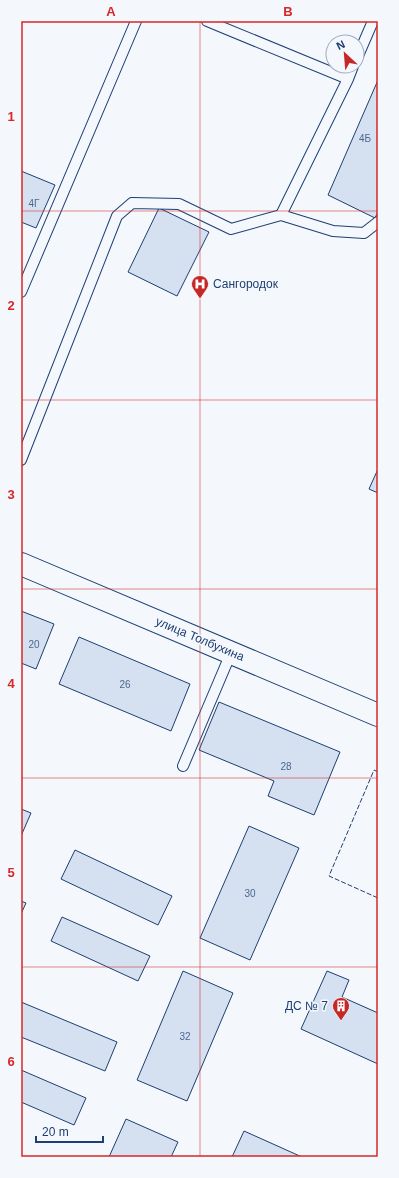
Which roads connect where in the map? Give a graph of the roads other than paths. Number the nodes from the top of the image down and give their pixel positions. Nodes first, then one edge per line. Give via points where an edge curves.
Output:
1 (136, 21) edge
2 (208, 21) edge
3 (373, 21) edge
4 (365, 40) edge
5 (350, 74) edge
6 (348, 79) junction
7 (281, 216) junction
8 (378, 222) edge
9 (21, 292) edge
10 (21, 460) edge
11 (21, 564) edge
12 (231, 652) junction
13 (378, 715) edge
14 (183, 766) dead end

1 - 9 lane
2 - 6 lane
3 - 4 lane
5 - 6 lane
6 - 7 lane
7 - 8 lane via 333,232 364,233
7 - 10 lane via 231,229 179,204 132,203 118,216
11 - 12 street, улица Толбухина
12 - 13 street, улица Толбухина
12 - 14 lane

